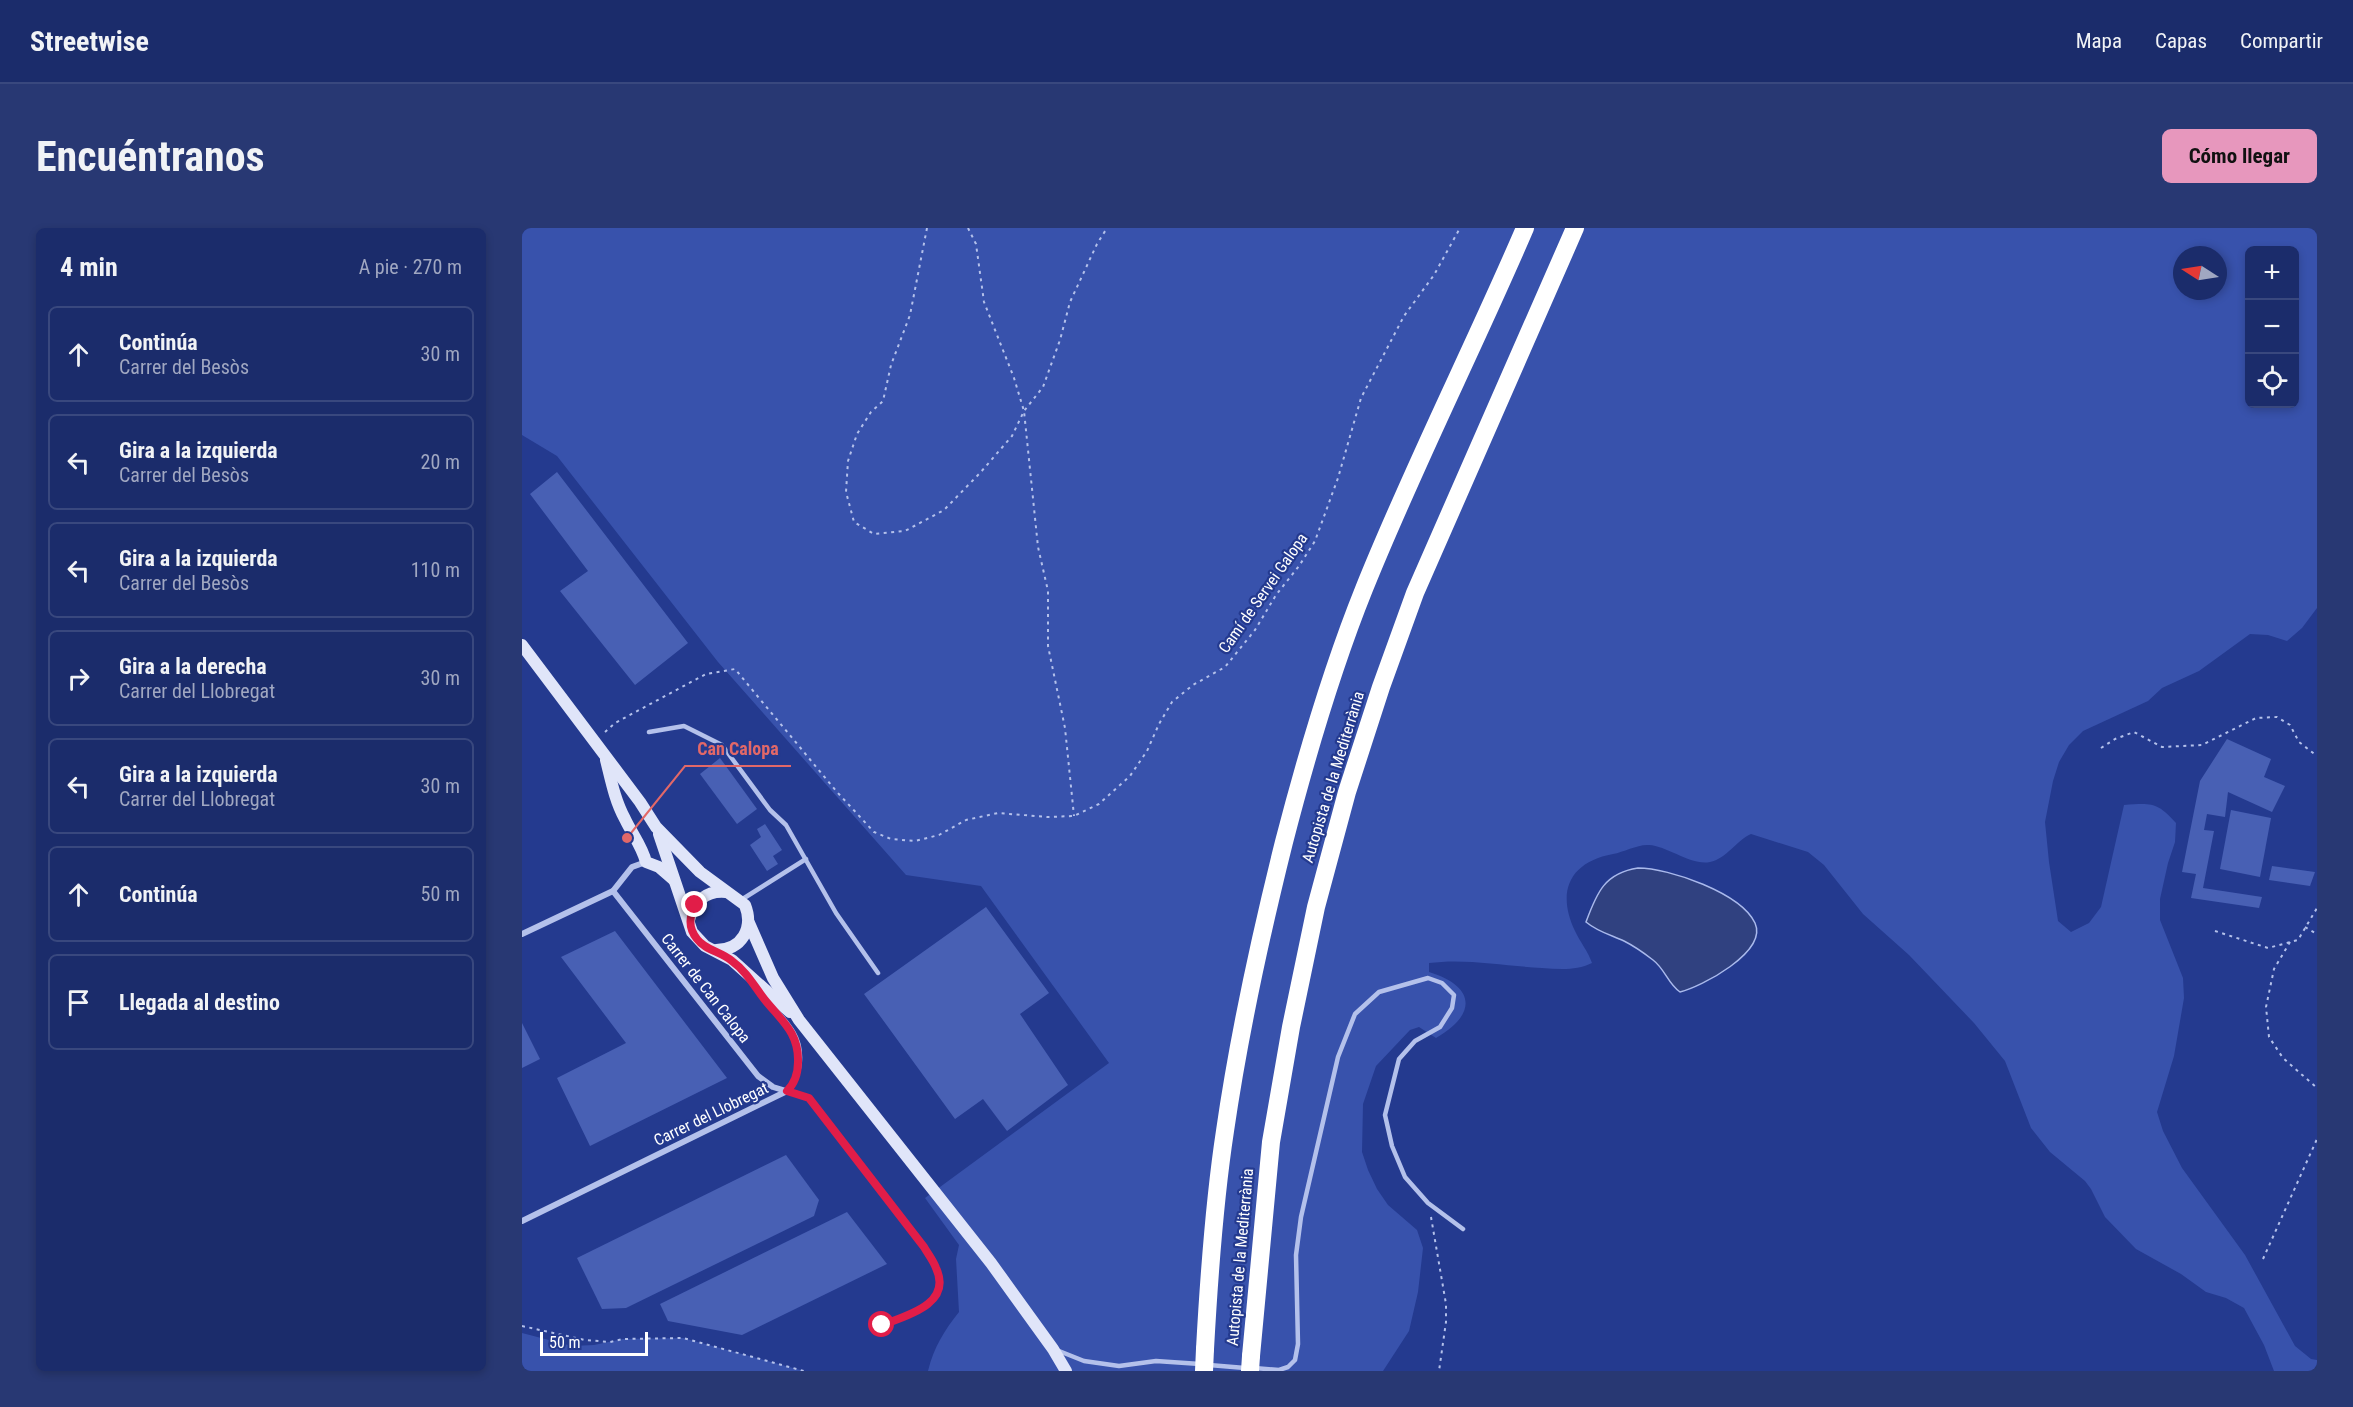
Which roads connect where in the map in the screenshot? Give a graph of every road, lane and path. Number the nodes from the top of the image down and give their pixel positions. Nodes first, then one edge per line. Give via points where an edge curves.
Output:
1 (927, 228) edge
2 (968, 228) edge
3 (1107, 228) edge
4 (1460, 228) edge
5 (1525, 228) edge
6 (1575, 228) edge
7 (1024, 411) junction
8 (522, 645) edge
9 (649, 732) dead end
10 (594, 741) junction
11 (2101, 748) dead end
12 (605, 756) junction
13 (2317, 756) edge
14 (1074, 816) junction
15 (656, 827) junction
16 (806, 859) junction
17 (646, 862) junction
18 (674, 880) junction
19 (613, 891) junction
20 (726, 892) junction
21 (741, 900) junction
22 (2317, 908) edge
23 (690, 920) junction
24 (749, 923) junction
25 (2305, 927) junction
26 (2215, 931) dead end
27 (522, 934) edge
28 (2317, 934) edge
29 (2290, 942) junction
30 (716, 950) junction
31 (878, 973) dead end
32 (747, 974) junction
33 (799, 1020) junction
34 (2317, 1088) edge
35 (787, 1091) junction
36 (2317, 1139) edge
37 (1428, 1203) junction
38 (522, 1221) edge
39 (1463, 1228) dead end
40 (2263, 1259) dead end
41 (882, 1325) dead end
42 (522, 1326) edge
43 (1053, 1349) junction
44 (1250, 1364) edge
45 (1119, 1366) junction
46 (804, 1371) edge
47 (1066, 1371) edge
48 (1114, 1371) edge
49 (1204, 1371) edge
50 (1439, 1371) edge

1 - 7 path via 910,315 891,365 884,401 871,412 857,434 848,461 846,492 854,522 874,534 905,531 944,510 1012,436
2 - 7 path via 976,244 984,302
3 - 7 path via 1070,302 1043,387
4 - 14 path, Camí de Servei Galopa via 1434,275 1404,316 1361,398 1315,541 1299,566 1226,667 1172,702 1130,776 1099,804
5 - 49 highway, Autopista de la Mediterrània, bridge via 1364,591 1299,786 1263,927 1226,1121 1212,1241
6 - 44 highway, Autopista de la Mediterrània via 1415,593 1347,792 1316,906 1271,1142
7 - 14 path via 1038,547 1048,591 1048,646 1065,728
8 - 10 main road
9 - 16 lane via 684,726 722,745 770,810 786,825
10 - 12 main road
10 - 14 path, Camí de Servei Galopa via 615,723 706,674 735,669 874,832 891,839 915,841 939,835 966,820 998,813
11 - 13 path via 2134,732 2162,747 2202,745 2256,718 2277,717 2290,725 2299,742
12 - 15 main road
12 - 17 main road via 613,791
15 - 18 main road
15 - 20 main road via 700,872
16 - 21 lane
16 - 31 lane via 836,913
17 - 18 main road
17 - 19 street via 632,867
18 - 23 main road
19 - 27 street
19 - 35 street, Carrer de Can Calopa via 758,1076
20 - 21 main road
20 - 23 main road via 702,897
21 - 24 main road
22 - 25 path
23 - 30 main road via 699,942
24 - 30 main road via 738,944
24 - 33 main road via 773,978
25 - 28 path
25 - 29 path via 2298,939
26 - 29 path via 2268,948
29 - 34 path via 2274,969 2266,1007 2269,1037 2283,1058
30 - 32 main road
32 - 33 main road
32 - 35 street, Carrer del Llobregat via 793,1032 799,1049 798,1070
33 - 43 main road via 991,1263
35 - 38 street, Carrer del Llobregat
35 - 41 street, Carrer de Can Calopa via 809,1098 938,1269 940,1284 933,1301 919,1312
36 - 40 path
37 - 39 lane
37 - 45 lane via 1405,1178 1385,1115 1399,1059 1415,1041 1440,1027 1452,1008 1454,995 1442,983 1428,978 1379,992 1355,1014 1338,1057 1301,1217 1296,1255 1295,1360 1279,1370 1156,1361
37 - 50 path via 1446,1304
42 - 46 path via 610,1342 683,1338
43 - 45 lane via 1084,1361
43 - 47 main road
45 - 48 lane

